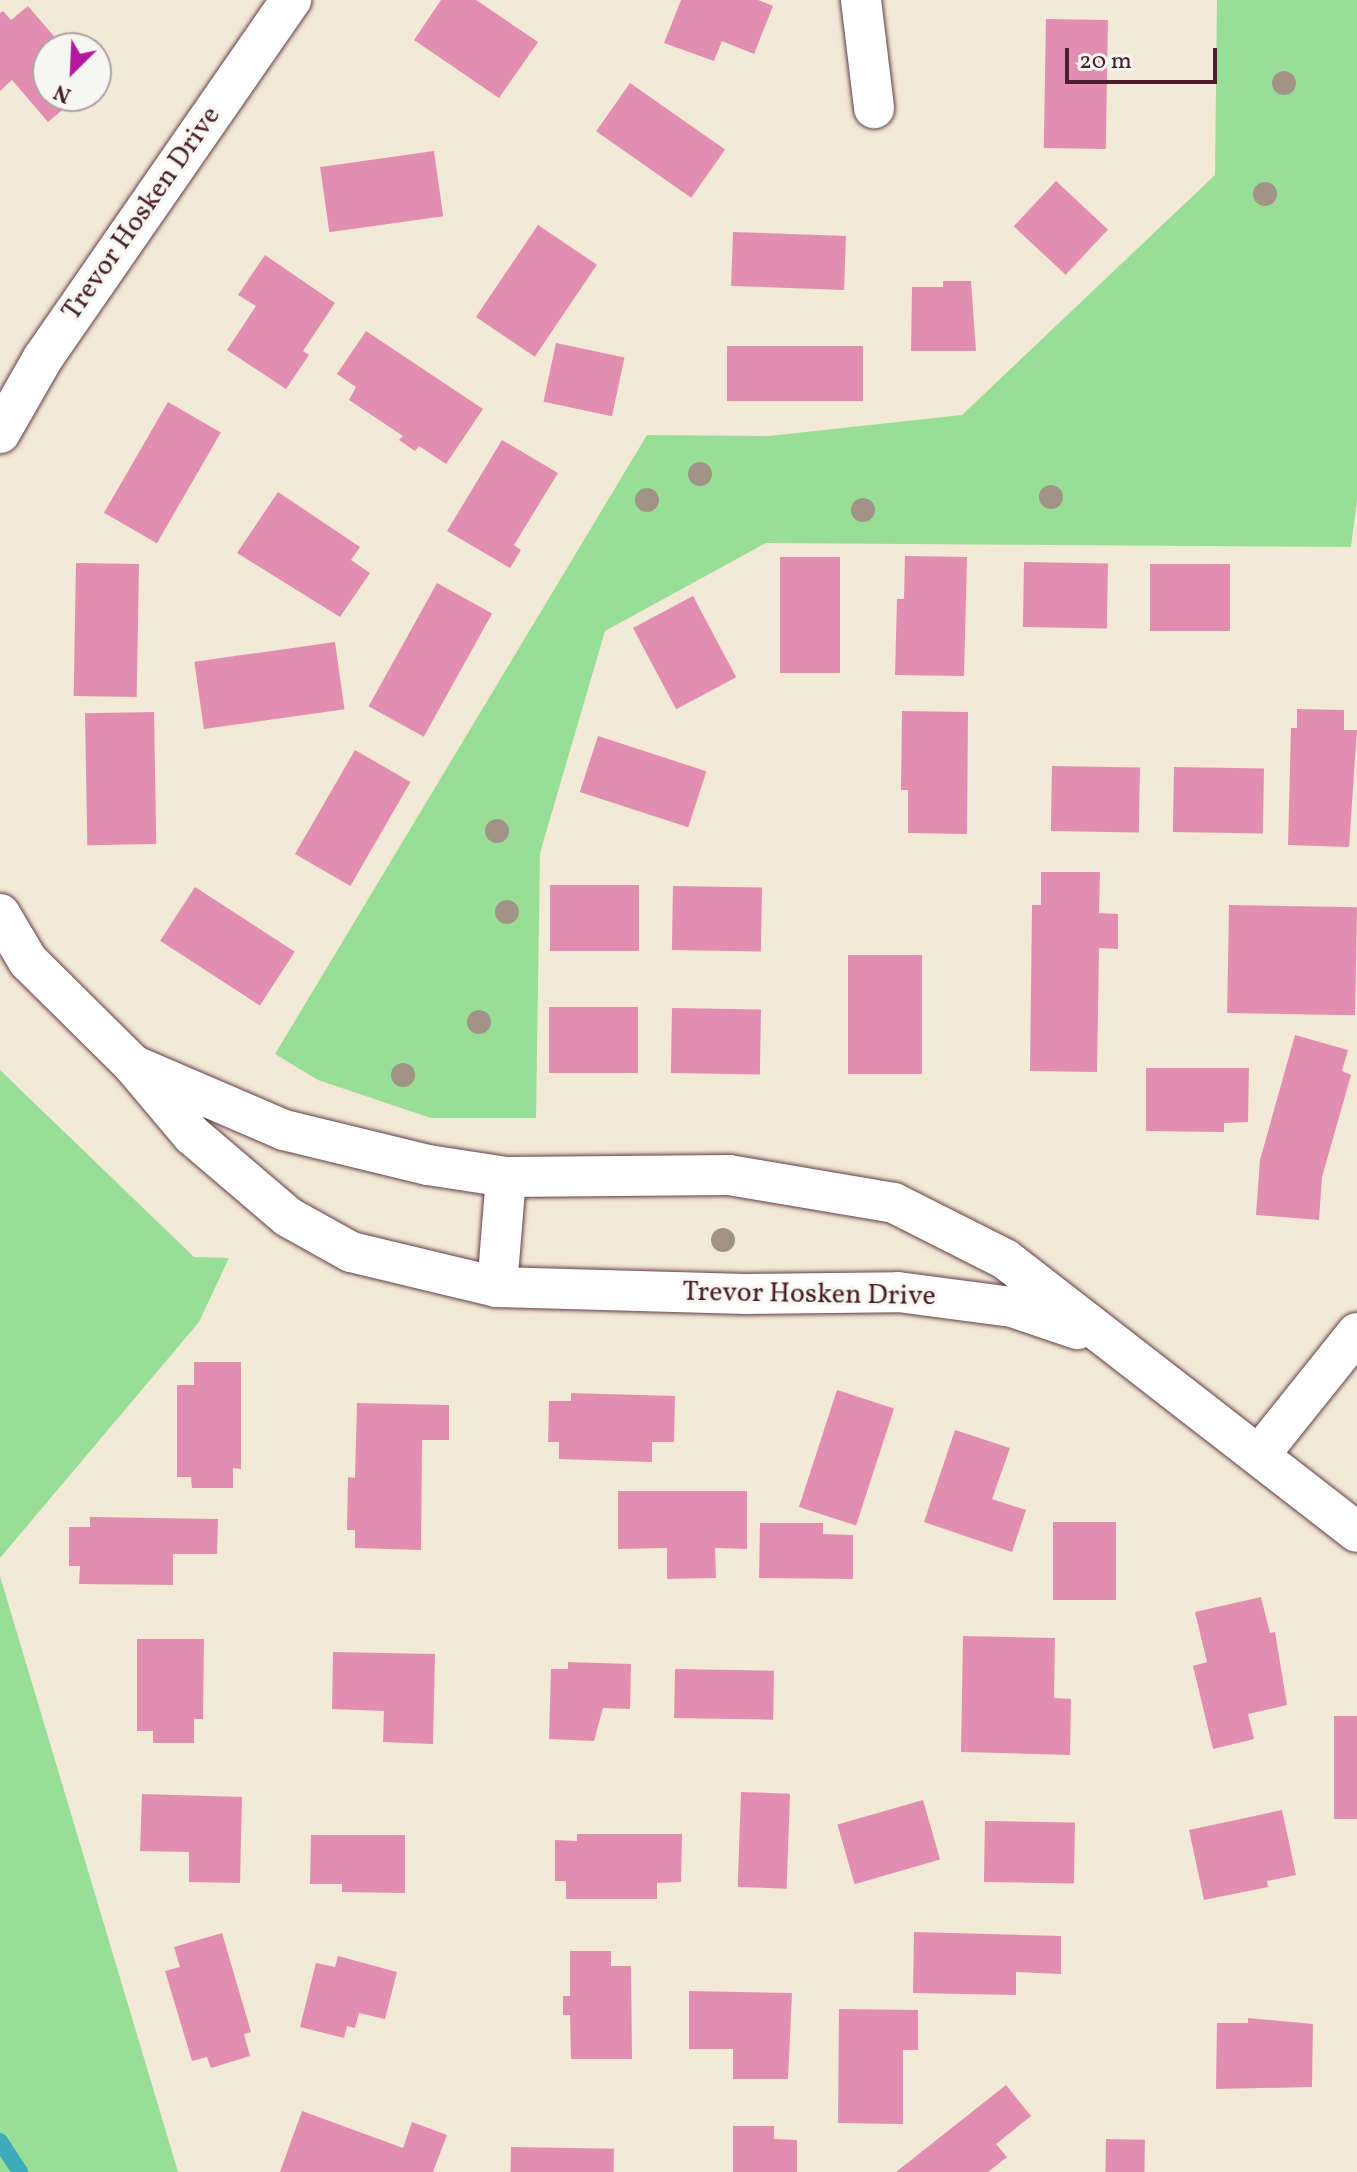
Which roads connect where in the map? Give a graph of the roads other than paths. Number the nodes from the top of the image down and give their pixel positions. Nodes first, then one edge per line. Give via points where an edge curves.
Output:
1 (291, 0) edge
2 (861, 0) edge
3 (874, 108) dead end
4 (0, 433) edge
5 (0, 914) edge
6 (133, 1065) junction
7 (506, 1177) junction
8 (497, 1287) junction
9 (1357, 1333) edge
10 (1113, 1344) junction
11 (1260, 1454) junction
12 (1357, 1532) edge

1 - 4 street, Trevor Hosken Drive via 80,302
2 - 3 street
5 - 6 street, Trevor Hosken Drive via 28,961
6 - 7 street, Trevor Hosken Drive via 284,1130 428,1165
6 - 8 street, Trevor Hosken Drive via 192,1135 239,1180 300,1225 351,1252
7 - 8 street
7 - 10 street, Trevor Hosken Drive via 729,1175 894,1203 1005,1259
8 - 10 street, Trevor Hosken Drive via 700,1294 898,1292 1012,1307
9 - 11 street
10 - 11 street, Trevor Hosken Drive
11 - 12 street, Trevor Hosken Drive

